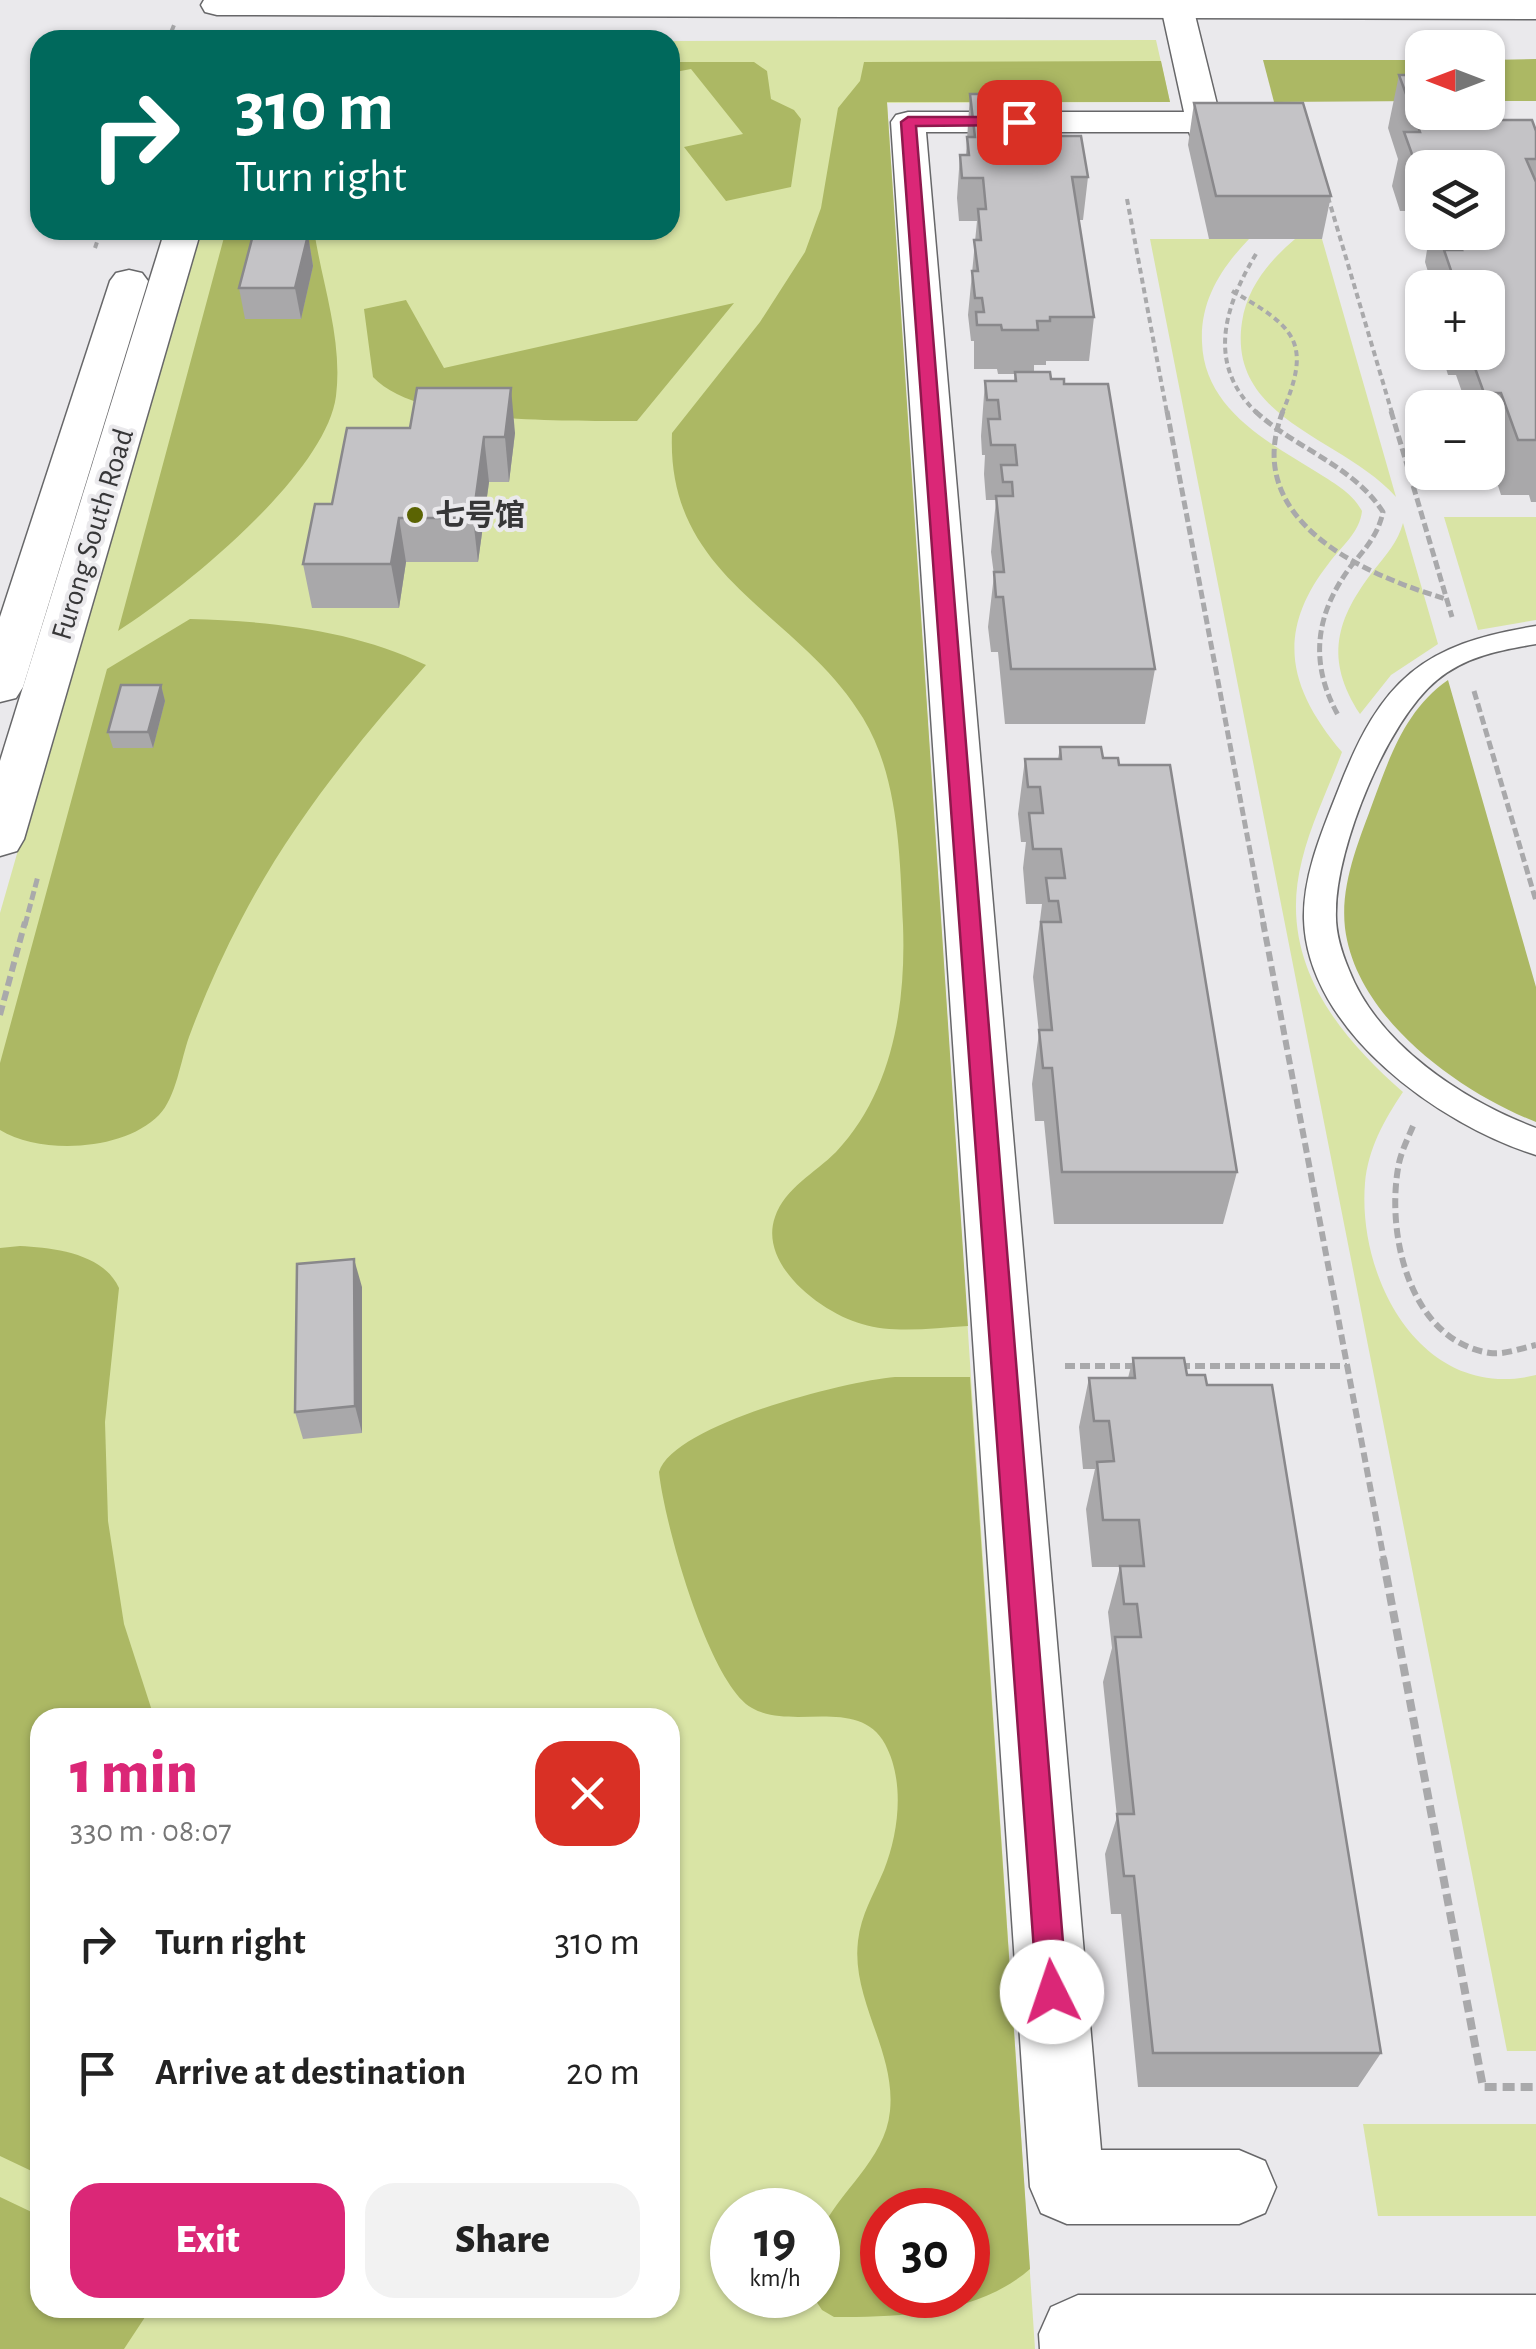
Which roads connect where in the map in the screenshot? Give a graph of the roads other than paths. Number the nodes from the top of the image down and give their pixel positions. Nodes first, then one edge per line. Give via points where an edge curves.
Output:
1 (218, 2) edge
2 (252, 3) edge
3 (1177, 7) junction
4 (1536, 9) edge
5 (209, 30) edge
6 (244, 30) edge
7 (142, 240) edge
8 (180, 240) edge
9 (1536, 635) edge
10 (0, 687) edge
11 (0, 839) edge
12 (1536, 1142) edge
13 (1238, 2187) dead end
14 (1536, 2334) edge
15 (1080, 2349) edge

1 - 2 main road
1 - 5 main road
2 - 3 main road
2 - 6 main road
3 - 4 main road
3 - 13 main road via 1206,134 908,122 1067,2187
7 - 10 main road, Furong South Road
8 - 11 main road, Furong South Road
9 - 12 lane via 1463,653 1405,690 1367,751 1319,906 1334,973 1379,1039 1437,1092
14 - 15 main road via 1078,2334

